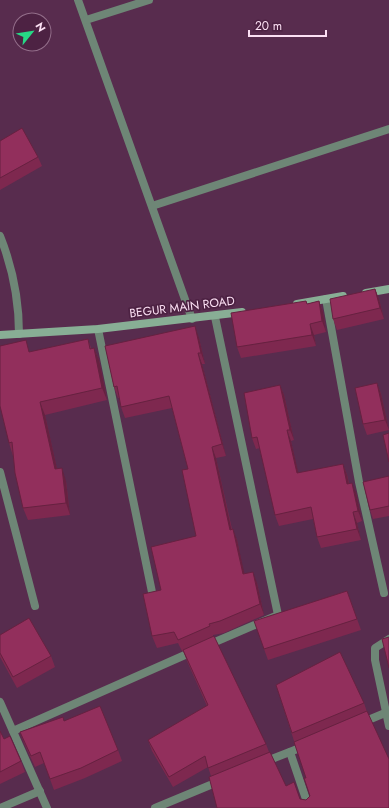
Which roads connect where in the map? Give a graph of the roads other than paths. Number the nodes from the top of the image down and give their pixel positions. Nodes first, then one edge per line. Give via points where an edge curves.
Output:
1 (78, 0) edge
2 (149, 0) edge
3 (86, 20) junction
4 (389, 129) edge
5 (152, 206) junction
6 (0, 236) edge
7 (389, 289) edge
8 (326, 299) junction
9 (289, 305) edge
10 (252, 311) edge
11 (215, 316) junction
12 (192, 319) junction
13 (98, 330) junction
14 (19, 334) junction
15 (0, 335) edge
16 (0, 472) edge
17 (384, 593) dead end
18 (152, 597) edge
19 (35, 606) dead end
20 (389, 639) edge
21 (0, 702) edge
22 (385, 713) junction
23 (356, 725) edge
24 (389, 726) edge
25 (13, 731) junction
26 (312, 743) edge
27 (290, 752) junction
28 (254, 767) edge
29 (226, 778) edge
30 (40, 791) junction
31 (0, 808) edge
32 (47, 808) edge
33 (155, 808) edge
34 (309, 808) edge

1 - 3 street
2 - 3 street
3 - 5 street
4 - 5 street
5 - 12 street
6 - 14 street via 6,250 19,313
7 - 8 street
8 - 9 street
8 - 17 street via 359,482
10 - 11 street, BEGUR MAIN ROAD
11 - 12 street, BEGUR MAIN ROAD
11 - 25 street via 278,615
12 - 13 street, BEGUR MAIN ROAD
13 - 14 street, BEGUR MAIN ROAD
13 - 18 street
14 - 15 street, BEGUR MAIN ROAD
16 - 19 street
20 - 22 street via 375,648
21 - 25 street
22 - 23 street
22 - 24 street
25 - 30 street
26 - 27 street
27 - 28 street
27 - 34 street
29 - 33 street
30 - 31 street
30 - 32 street

